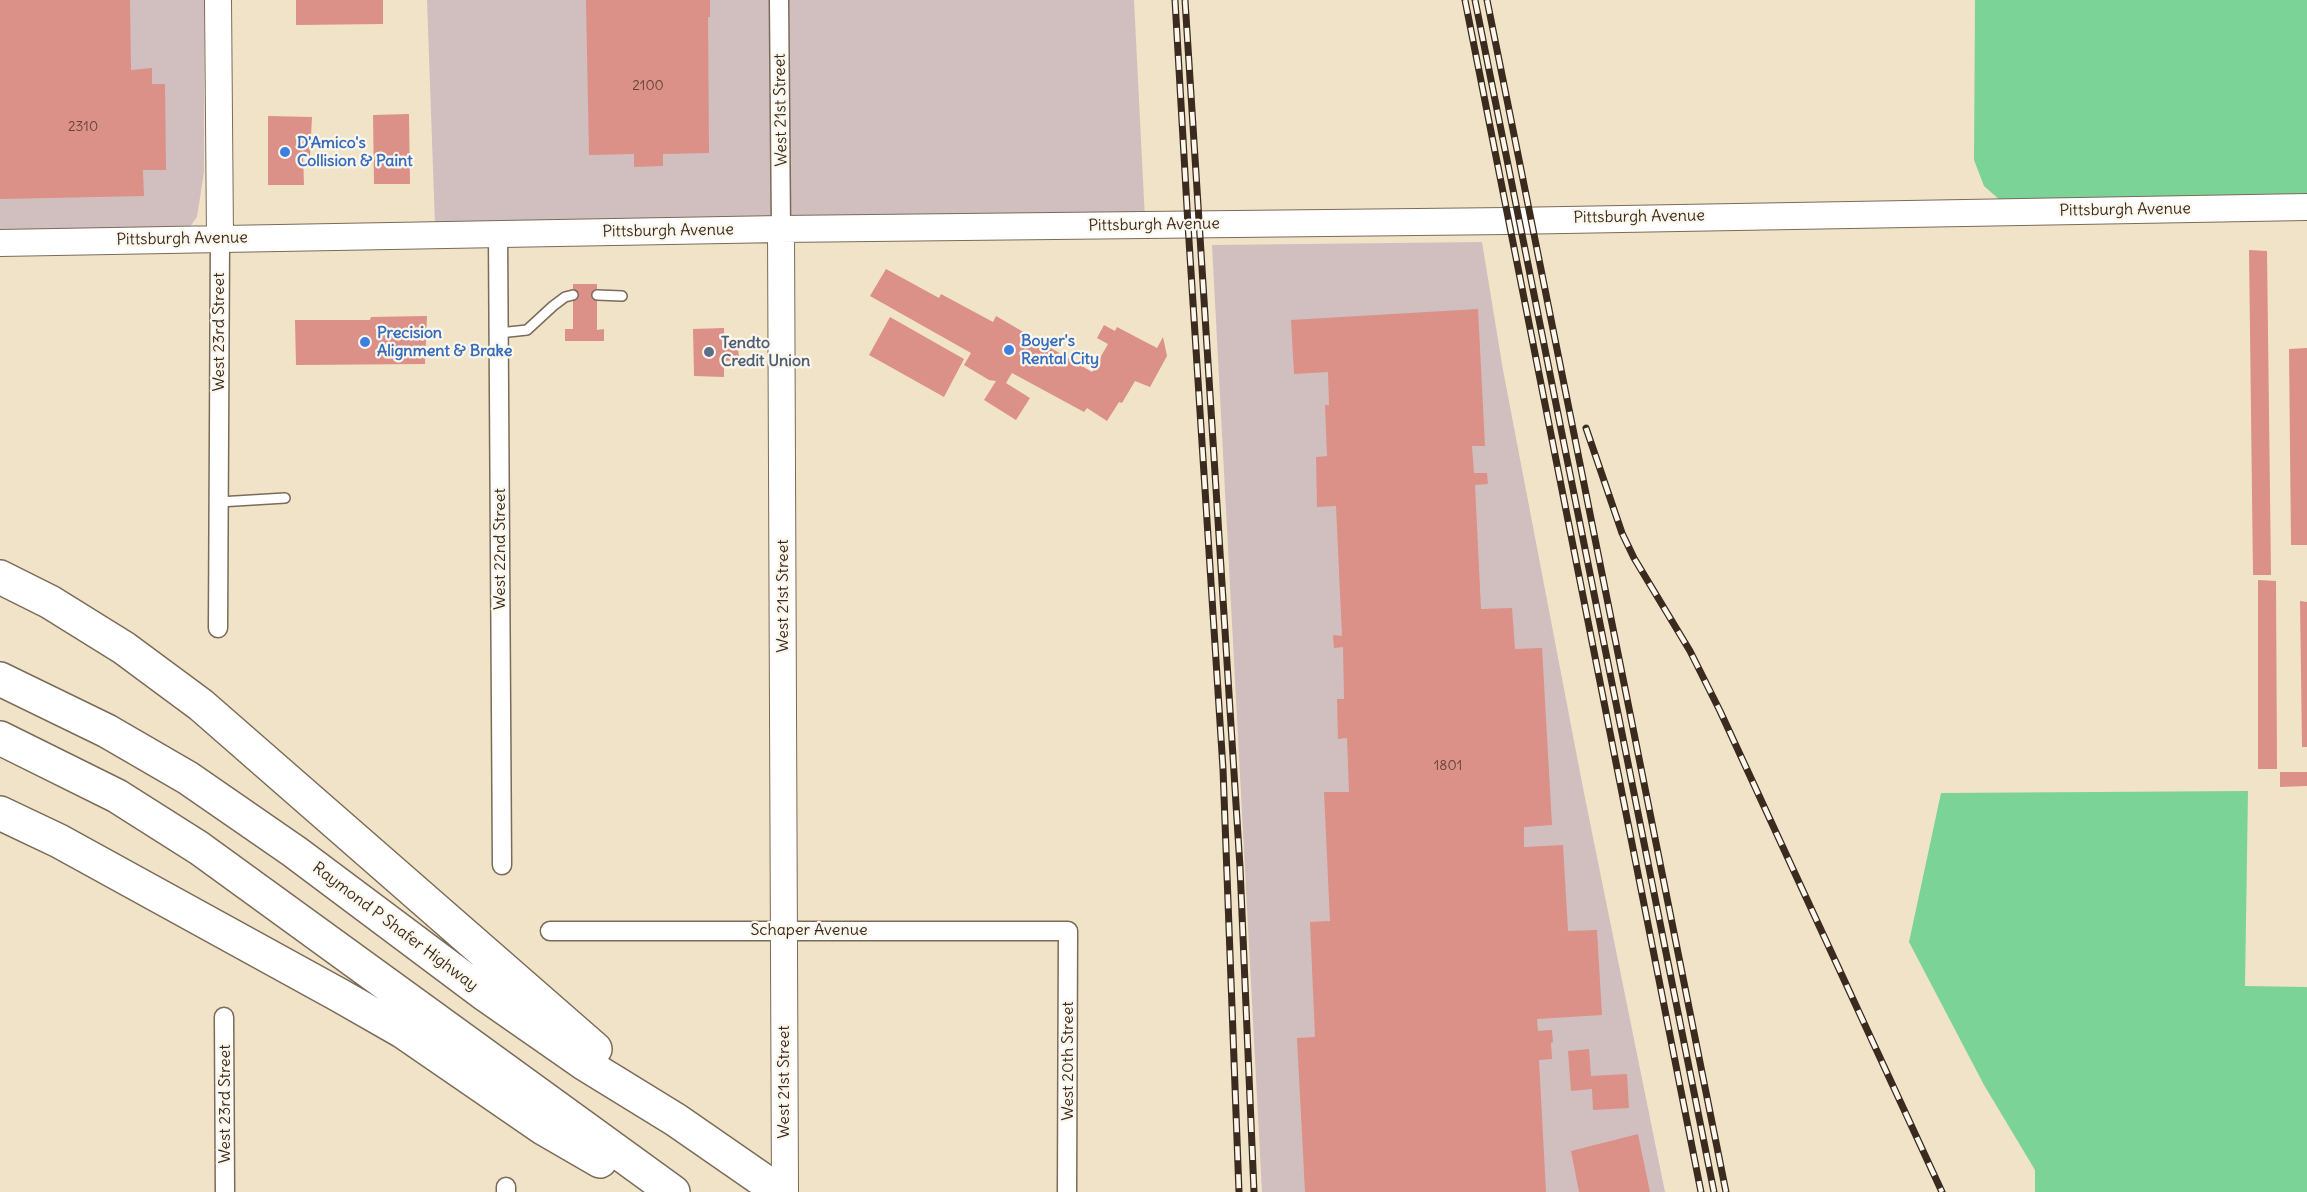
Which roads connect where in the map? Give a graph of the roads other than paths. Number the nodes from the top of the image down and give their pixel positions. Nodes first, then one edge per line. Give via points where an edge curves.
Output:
1 (218, 0) edge
2 (779, 0) edge
3 (2307, 207) edge
4 (781, 229) junction
5 (498, 234) junction
6 (220, 238) junction
7 (0, 243) edge
8 (597, 295) dead end
9 (573, 296) dead end
10 (622, 296) dead end
11 (499, 333) junction
12 (285, 498) dead end
13 (219, 502) junction
14 (0, 577) edge
15 (218, 628) dead end
16 (0, 679) edge
17 (0, 738) edge
18 (0, 813) edge
19 (0, 833) edge
20 (502, 865) dead end
21 (154, 894) junction
22 (784, 930) junction
23 (550, 931) dead end
24 (1068, 931) joint
25 (224, 1017) dead end
26 (676, 1119) junction
27 (225, 1192) edge
28 (653, 1192) edge
29 (674, 1192) edge
30 (780, 1192) edge
31 (784, 1192) edge
32 (1067, 1192) edge

1 - 6 street, West 23rd Street
2 - 4 street, West 21st Street
3 - 4 street, Pittsburgh Avenue
4 - 5 street, Pittsburgh Avenue
4 - 22 street, West 21st Street
5 - 6 street, Pittsburgh Avenue
5 - 11 street, West 22nd Street
6 - 7 street, Pittsburgh Avenue
6 - 13 street, West 23rd Street
8 - 10 lane
9 - 11 lane via 565,297 527,330
11 - 20 street, West 22nd Street
12 - 13 lane
13 - 15 street, West 23rd Street
14 - 26 highway via 50,602 114,642 201,705
16 - 26 highway, Raymond P Shafer Highway via 107,731 188,778 486,995 585,1064
17 - 29 highway via 117,796 200,848
18 - 21 highway
19 - 21 highway
21 - 28 highway via 402,1032 543,1128
22 - 23 street, Schaper Avenue
22 - 24 street, Schaper Avenue
22 - 31 street, West 21st Street
24 - 32 street, West 20th Street
25 - 27 street, West 23rd Street
26 - 30 highway, Raymond P Shafer Highway

